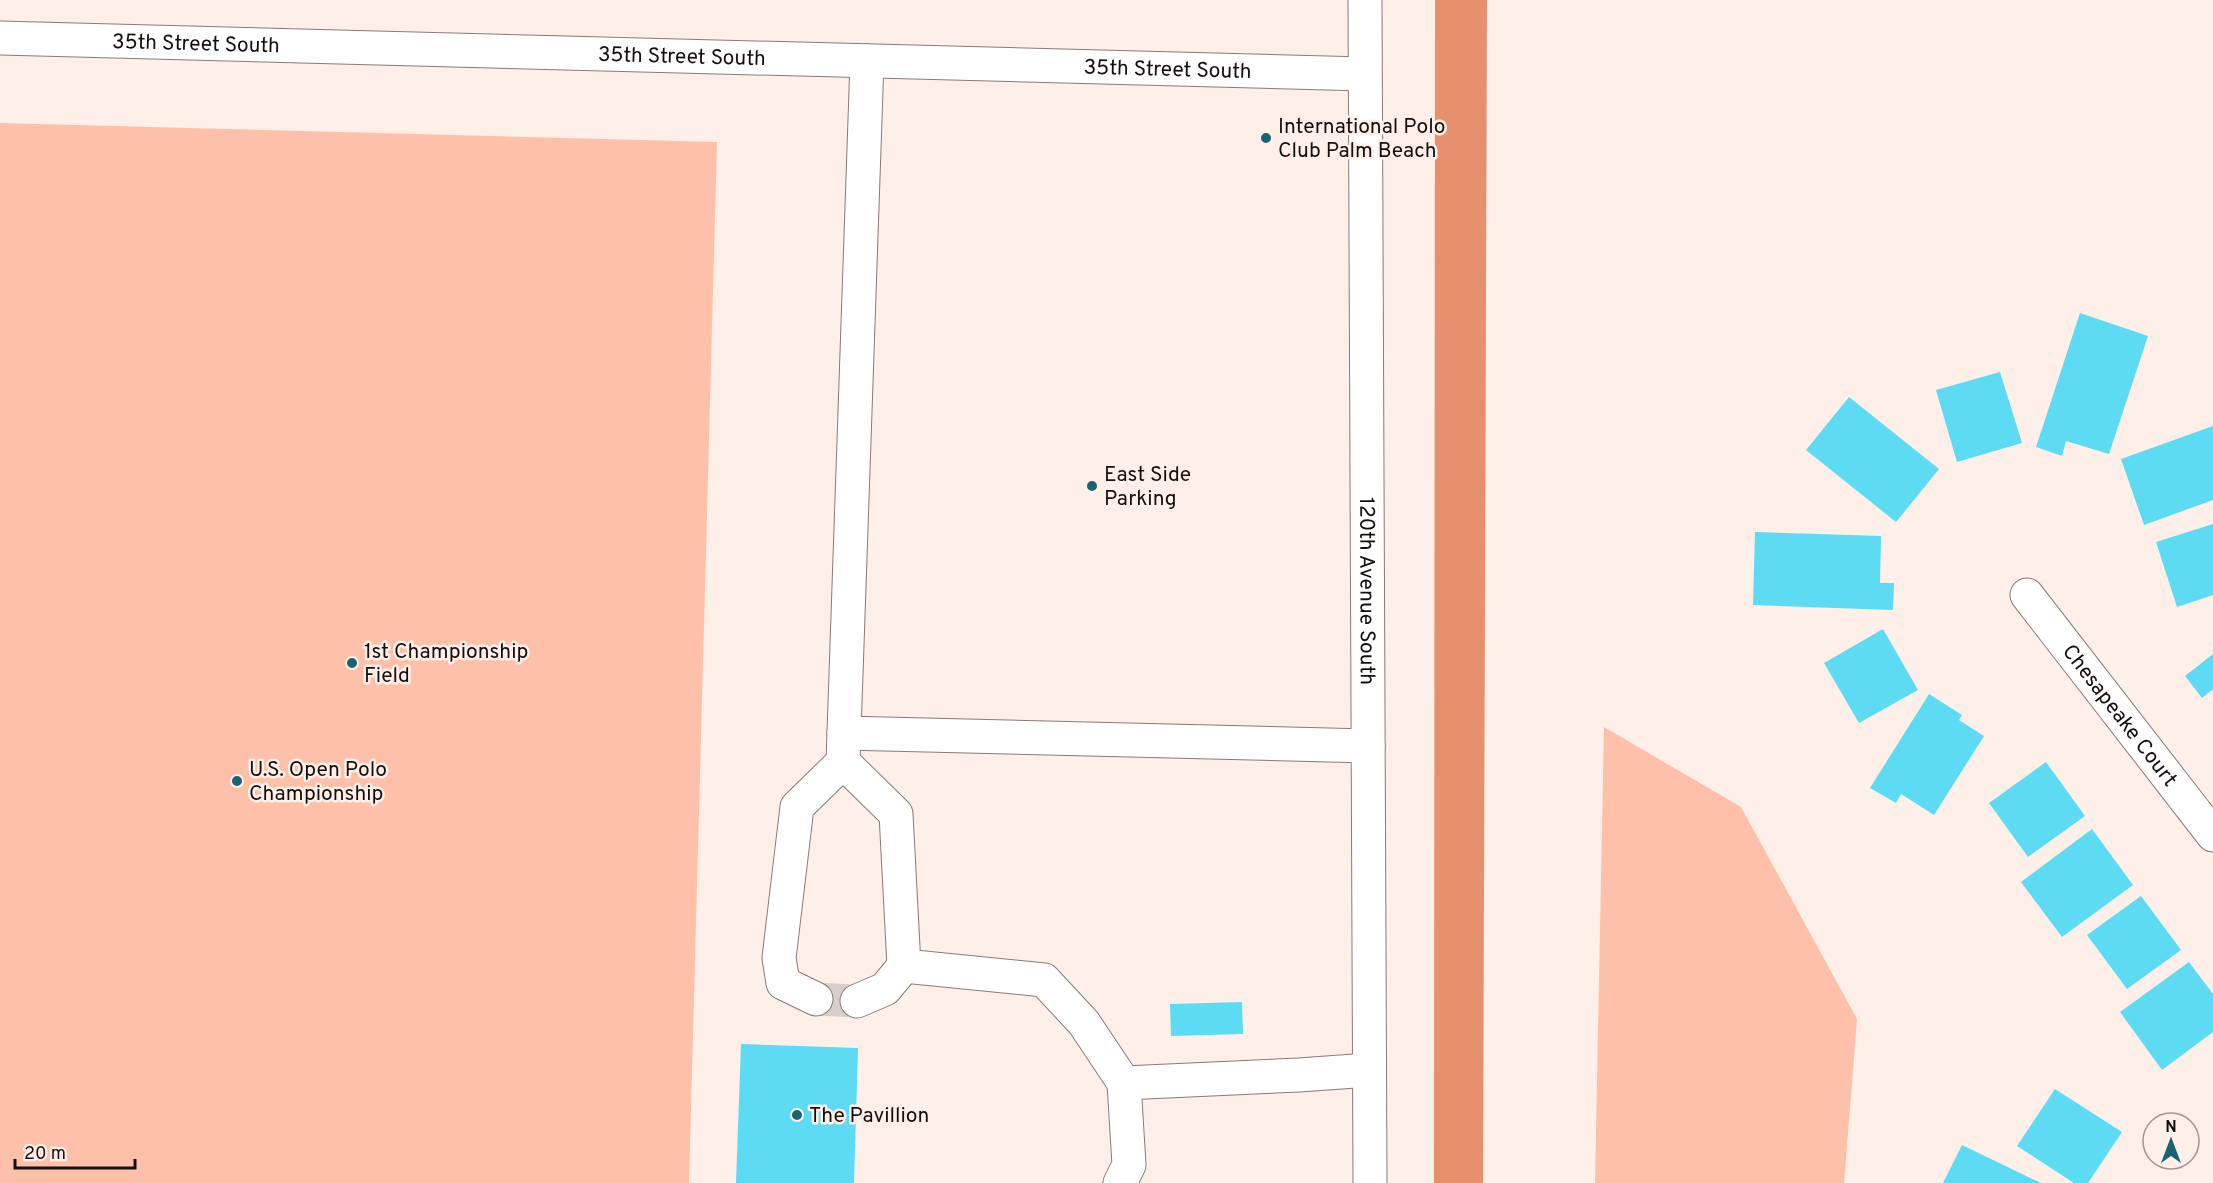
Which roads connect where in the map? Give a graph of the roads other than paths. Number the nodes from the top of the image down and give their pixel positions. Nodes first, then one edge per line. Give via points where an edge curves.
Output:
1 (1365, 0) edge
2 (0, 38) edge
3 (867, 61) junction
4 (1365, 74) junction
5 (2027, 595) dead end
6 (1368, 746) junction
7 (843, 747) junction
8 (2213, 834) edge
9 (904, 966) junction
10 (816, 999) tunnel mouth
11 (857, 1001) tunnel mouth
12 (1369, 1070) junction
13 (1124, 1083) junction
14 (1120, 1183) edge
15 (1370, 1183) edge

1 - 4 street, 120th Avenue South
2 - 3 street, 35th Street South
3 - 4 street, 35th Street South
3 - 7 street
4 - 6 street, 120th Avenue South
5 - 8 street, Chesapeake Court
6 - 7 street
6 - 12 street, 120th Avenue South
7 - 9 street via 896,814
7 - 10 street via 797,807 779,958 783,983
9 - 11 street via 885,989
9 - 13 street via 1044,980 1084,1023
12 - 13 street
12 - 15 street, 120th Avenue South
13 - 14 street via 1129,1166

